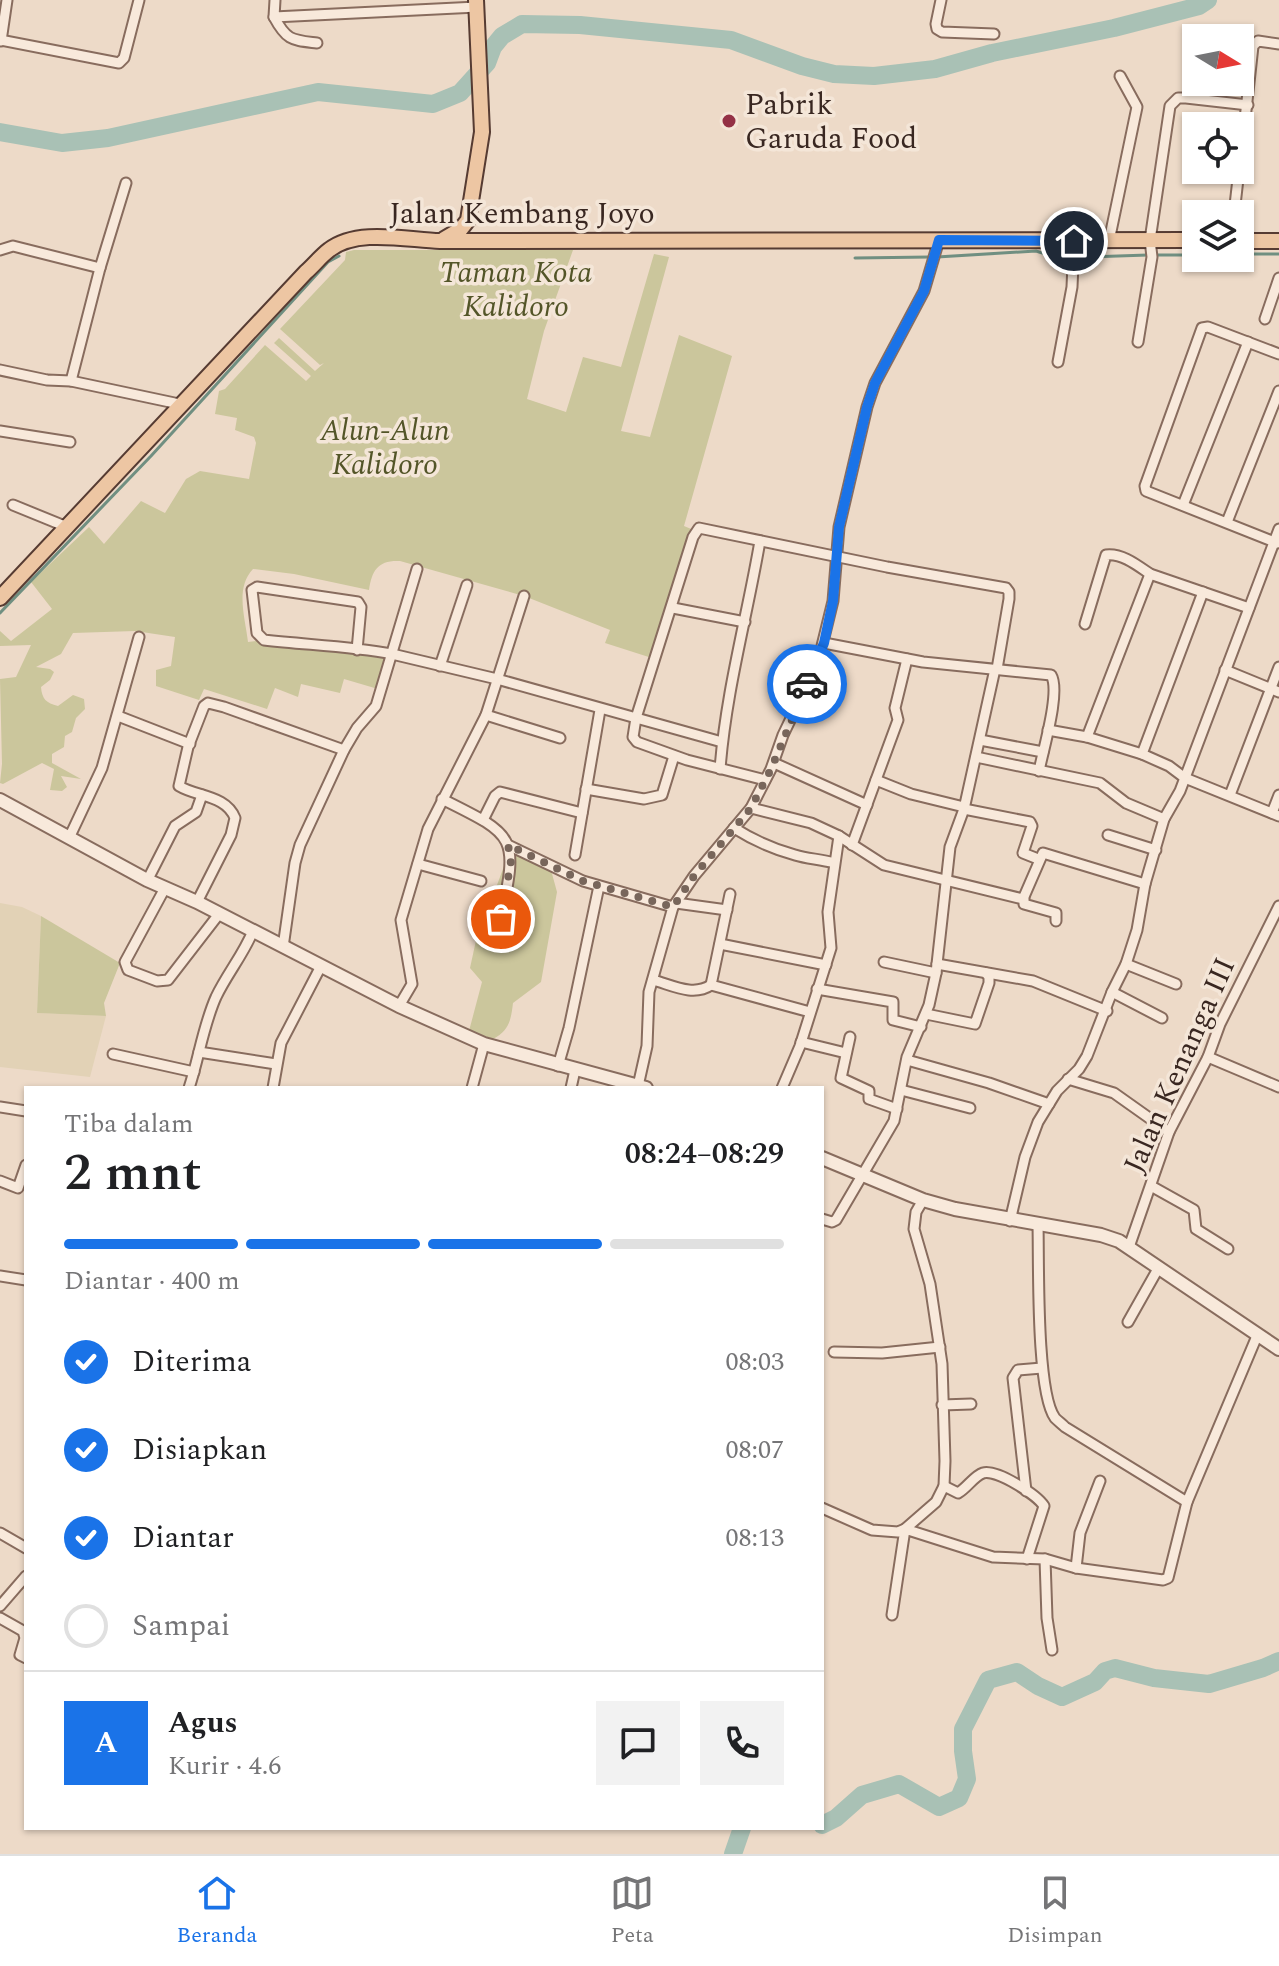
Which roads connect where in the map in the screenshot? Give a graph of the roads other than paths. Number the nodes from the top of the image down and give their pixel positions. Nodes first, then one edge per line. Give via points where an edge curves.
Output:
1 (7, 0) edge
2 (139, 0) edge
3 (275, 0) edge
4 (941, 0) edge
5 (476, 4) edge
6 (274, 17) junction
7 (994, 34) dead end
8 (0, 40) edge
9 (317, 43) dead end
10 (1279, 44) edge
11 (1120, 76) dead end
12 (1248, 105) junction
13 (1247, 112) edge
14 (126, 183) dead end
15 (471, 208) junction
16 (502, 240) junction
17 (939, 240) junction
18 (1150, 240) junction
19 (1182, 240) edge
20 (440, 241) junction
21 (1074, 241) junction
22 (1109, 241) junction
23 (1254, 241) edge
24 (1279, 241) edge
25 (0, 250) edge
26 (100, 268) junction
27 (1279, 278) edge
28 (1265, 319) dead end
29 (1138, 342) dead end
30 (1248, 342) junction
31 (1279, 354) edge
32 (1058, 362) dead end
33 (0, 370) edge
34 (71, 381) junction
35 (1279, 391) edge
36 (184, 405) junction
37 (0, 431) edge
38 (70, 442) dead end
39 (13, 505) dead end
40 (1183, 505) junction
41 (1227, 522) junction
42 (67, 527) junction
43 (1279, 529) edge
44 (760, 541) junction
45 (1277, 542) edge
46 (837, 556) junction
47 (417, 569) dead end
48 (1150, 574) junction
49 (467, 585) dead end
50 (1203, 592) junction
51 (524, 596) dead end
52 (0, 598) edge
53 (673, 608) junction
54 (1249, 608) junction
55 (745, 622) junction
56 (1085, 624) dead end
57 (139, 637) dead end
58 (824, 643) junction
59 (357, 650) junction
60 (392, 654) junction
61 (907, 659) junction
62 (440, 666) junction
63 (1279, 667) edge
64 (996, 669) junction
65 (1225, 670) junction
66 (497, 679) junction
67 (1275, 690) edge
68 (600, 710) junction
69 (486, 715) junction
70 (118, 716) junction
71 (636, 718) junction
72 (1048, 730) junction
73 (1087, 737) junction
74 (560, 738) dead end
75 (980, 740) junction
76 (722, 742) junction
77 (190, 744) junction
78 (344, 750) junction
79 (1043, 752) junction
80 (1142, 754) junction
81 (674, 756) junction
82 (976, 757) junction
83 (774, 763) junction
84 (720, 769) junction
85 (1039, 771) junction
86 (1185, 778) junction
87 (765, 780) junction
88 (876, 780) junction
89 (586, 789) junction
90 (202, 795) junction
91 (1230, 795) junction
92 (1279, 795) edge
93 (442, 799) junction
94 (0, 800) edge
95 (867, 805) junction
96 (751, 808) junction
97 (964, 808) junction
98 (582, 813) junction
99 (1276, 814) edge
100 (1164, 819) junction
101 (483, 820) junction
102 (734, 828) junction
103 (1108, 835) dead end
104 (70, 836) junction
105 (839, 836) junction
106 (508, 845) junction
107 (852, 845) junction
108 (1156, 850) junction
109 (575, 855) dead end
110 (1038, 859) junction
111 (834, 863) junction
112 (418, 864) junction
113 (148, 879) junction
114 (945, 880) junction
115 (481, 881) dead end
116 (1145, 884) junction
117 (599, 886) junction
118 (165, 888) junction
119 (730, 894) dead end
120 (1024, 899) junction
121 (197, 902) junction
122 (674, 905) junction
123 (1279, 906) edge
124 (727, 910) junction
125 (219, 914) junction
126 (501, 919) dead end
127 (1056, 921) dead end
128 (253, 931) junction
129 (720, 944) junction
130 (283, 947) junction
131 (884, 962) dead end
132 (1126, 964) junction
133 (826, 965) junction
134 (321, 966) junction
135 (936, 968) junction
136 (986, 973) junction
137 (653, 980) junction
138 (1176, 984) dead end
139 (711, 985) junction
140 (817, 989) junction
141 (1112, 992) junction
142 (399, 1006) junction
143 (1107, 1011) junction
144 (810, 1012) junction
145 (926, 1014) junction
146 (1162, 1018) dead end
147 (921, 1027) junction
148 (850, 1037) dead end
149 (801, 1042) junction
150 (484, 1044) junction
151 (199, 1052) junction
152 (846, 1053) junction
153 (113, 1054) dead end
154 (1208, 1057) junction
155 (907, 1060) junction
156 (276, 1064) junction
157 (558, 1066) junction
158 (575, 1070) junction
159 (194, 1072) junction
160 (1068, 1079) junction
161 (190, 1086) edge
162 (273, 1086) edge
163 (473, 1086) edge
164 (571, 1086) edge
165 (638, 1086) edge
166 (642, 1086) edge
167 (783, 1086) edge
168 (1279, 1087) edge
169 (901, 1090) junction
170 (1049, 1104) junction
171 (0, 1107) edge
172 (970, 1108) dead end
173 (897, 1109) junction
174 (24, 1111) edge
175 (1169, 1132) junction
176 (824, 1159) edge
177 (860, 1175) junction
178 (0, 1181) edge
179 (1151, 1186) junction
180 (22, 1190) edge
181 (923, 1200) junction
182 (824, 1220) edge
183 (1010, 1221) junction
184 (1038, 1225) junction
185 (1129, 1247) junction
186 (1228, 1249) dead end
187 (1159, 1267) junction
188 (0, 1276) edge
189 (24, 1280) edge
190 (1128, 1322) dead end
191 (1257, 1336) junction
192 (940, 1347) junction
193 (1279, 1349) edge
194 (834, 1352) dead end
195 (1042, 1368) junction
196 (971, 1404) dead end
197 (942, 1405) junction
198 (1100, 1481) dead end
199 (944, 1486) junction
200 (1026, 1491) junction
201 (1187, 1502) junction
202 (824, 1509) edge
203 (905, 1529) junction
204 (0, 1533) edge
205 (24, 1547) edge
206 (1027, 1559) junction
207 (1045, 1559) junction
208 (1076, 1568) junction
209 (24, 1578) edge
210 (0, 1606) edge
211 (892, 1615) dead end
212 (0, 1618) edge
213 (24, 1634) edge
214 (1052, 1650) dead end

1 - 8 street
2 - 8 street via 119,63
3 - 6 street
4 - 7 street via 937,29
5 - 6 street
5 - 15 main road via 482,132
6 - 9 street via 292,40
10 - 12 street via 1258,41 1253,46
11 - 22 street via 1137,107
12 - 13 street
12 - 18 street via 1173,101
14 - 26 street
15 - 16 main road via 479,230
15 - 20 main road via 461,229
16 - 17 main road, Jalan Kembang Joyo
16 - 20 main road, Jalan Kembang Joyo
17 - 21 main road, Jalan Kembang Joyo
17 - 46 street via 924,291 871,395 839,527
18 - 19 main road, Jalan Kembang Joyo
18 - 22 main road, Jalan Kembang Joyo
18 - 29 street
20 - 36 main road, Jalan Kembang Joyo via 355,239 329,249
21 - 22 main road, Jalan Kembang Joyo
21 - 32 street via 1072,287
23 - 24 main road
25 - 26 street via 13,246
26 - 34 street
27 - 28 street
30 - 31 street
30 - 40 street
30 - 40 street via 1202,328 1145,486 1146,491
33 - 34 street
34 - 36 street
35 - 41 street
36 - 42 main road, Jalan Kembang Joyo
37 - 38 street
39 - 42 street
40 - 41 street
41 - 45 street
42 - 52 main road, Jalan Kembang Joyo
43 - 45 street
44 - 46 street
44 - 53 street via 699,528
44 - 55 street
45 - 54 street
46 - 58 street
46 - 64 street via 1008,589
47 - 60 street
48 - 50 street
48 - 56 street via 1106,555
48 - 73 street
49 - 62 street
50 - 54 street
50 - 80 street
51 - 66 street
53 - 55 street
53 - 71 street
54 - 65 street
55 - 76 street
57 - 70 street
58 - 61 street
58 - 83 street
59 - 59 street via 358,602 252,590 261,639
59 - 60 street
60 - 62 street
60 - 78 street via 376,706
61 - 64 street
61 - 88 street via 895,708 898,720
62 - 66 street
63 - 67 street
64 - 72 street via 1054,678
64 - 75 street
65 - 67 street
65 - 86 street
66 - 68 street
66 - 69 street
67 - 91 street
68 - 71 street
68 - 89 street
69 - 74 street
69 - 93 street
70 - 77 street
70 - 104 street via 102,768
71 - 76 street
71 - 81 street via 637,742
72 - 73 street
72 - 79 street
73 - 80 street
75 - 79 street
75 - 82 street
76 - 84 street
77 - 78 street via 208,703
77 - 90 street via 179,786
78 - 130 street via 297,855
79 - 85 street
80 - 86 street
81 - 84 street
81 - 89 street via 658,797
82 - 85 street
82 - 97 street
83 - 87 street
83 - 95 street
84 - 87 street
85 - 100 street via 1100,783 1121,800
86 - 91 street
86 - 100 street
87 - 96 street
88 - 95 street
88 - 97 street
89 - 98 street
90 - 113 street via 196,812 175,826
90 - 121 street via 228,806 235,818
91 - 99 street
92 - 99 street
93 - 101 street
93 - 112 street
94 - 104 street
95 - 107 street
96 - 102 street
96 - 105 street
97 - 110 street via 1030,822 1023,853
97 - 114 street
98 - 101 street via 500,792
98 - 109 street
100 - 108 street
101 - 106 street
102 - 111 street via 757,842
102 - 122 street
103 - 108 street
104 - 113 street
105 - 107 street
105 - 111 street
106 - 117 street
106 - 126 street via 511,861
107 - 114 street via 884,865
108 - 116 street
110 - 116 street via 1049,854
110 - 120 street
111 - 133 street via 828,912 832,942
112 - 115 street
112 - 142 street via 401,920 412,984
113 - 118 street
114 - 120 street
114 - 135 street
116 - 132 street
117 - 122 street
117 - 157 street
118 - 121 street
118 - 125 street via 125,962 128,970 168,980
119 - 124 street
120 - 127 street via 1024,904 1056,913
121 - 125 street
122 - 124 street
122 - 137 street
123 - 154 street, Jalan Kenanga III
124 - 129 street
125 - 128 street
128 - 130 street
128 - 151 street via 218,993
129 - 133 street
129 - 139 street
130 - 134 street
131 - 135 street
132 - 138 street
132 - 141 street
133 - 140 street
134 - 142 street
134 - 156 street via 284,1034
135 - 136 street
135 - 145 street
136 - 143 street via 1033,981
136 - 145 street via 989,983 975,1024
137 - 139 street via 695,991
137 - 166 street
139 - 144 street
140 - 144 street
140 - 147 street via 893,1002 893,1020
141 - 143 street
141 - 146 street
142 - 150 street
143 - 160 street via 1087,1056
144 - 149 street
145 - 147 street
147 - 155 street
148 - 152 street
149 - 152 street
149 - 167 street
150 - 157 street
150 - 163 street
151 - 156 street
151 - 159 street
152 - 173 street via 841,1078 869,1091 869,1099
153 - 159 street
154 - 168 street
154 - 175 street, Jalan Kenanga III
155 - 169 street
155 - 170 street
156 - 162 street
157 - 158 street
158 - 164 street
158 - 165 street
159 - 161 street
160 - 170 street
160 - 175 street via 1114,1093
169 - 172 street
169 - 173 street
170 - 183 street via 1032,1137
171 - 174 street
173 - 177 street
175 - 179 street, Jalan Kenanga III
176 - 177 street
177 - 181 street
177 - 182 street via 836,1220
178 - 180 street
179 - 185 street, Jalan Kenanga III
179 - 186 street via 1194,1210 1196,1229
181 - 183 street
181 - 192 street via 914,1229
183 - 184 street
184 - 185 street via 1109,1237
184 - 195 street
185 - 187 street
187 - 190 street
187 - 191 street
188 - 189 street
191 - 193 street
191 - 201 street
192 - 194 street
192 - 197 street
195 - 200 street via 1018,1370 1013,1378
195 - 201 street via 1055,1418
196 - 197 street
197 - 199 street
198 - 208 street via 1080,1533
199 - 200 street via 960,1492 987,1472
199 - 203 street via 936,1502
200 - 206 street via 1044,1506
201 - 208 street via 1166,1579
202 - 203 street via 872,1530
203 - 206 street via 993,1557
203 - 211 street
204 - 205 street
206 - 207 street
207 - 208 street
207 - 214 street
209 - 210 street
212 - 213 street

